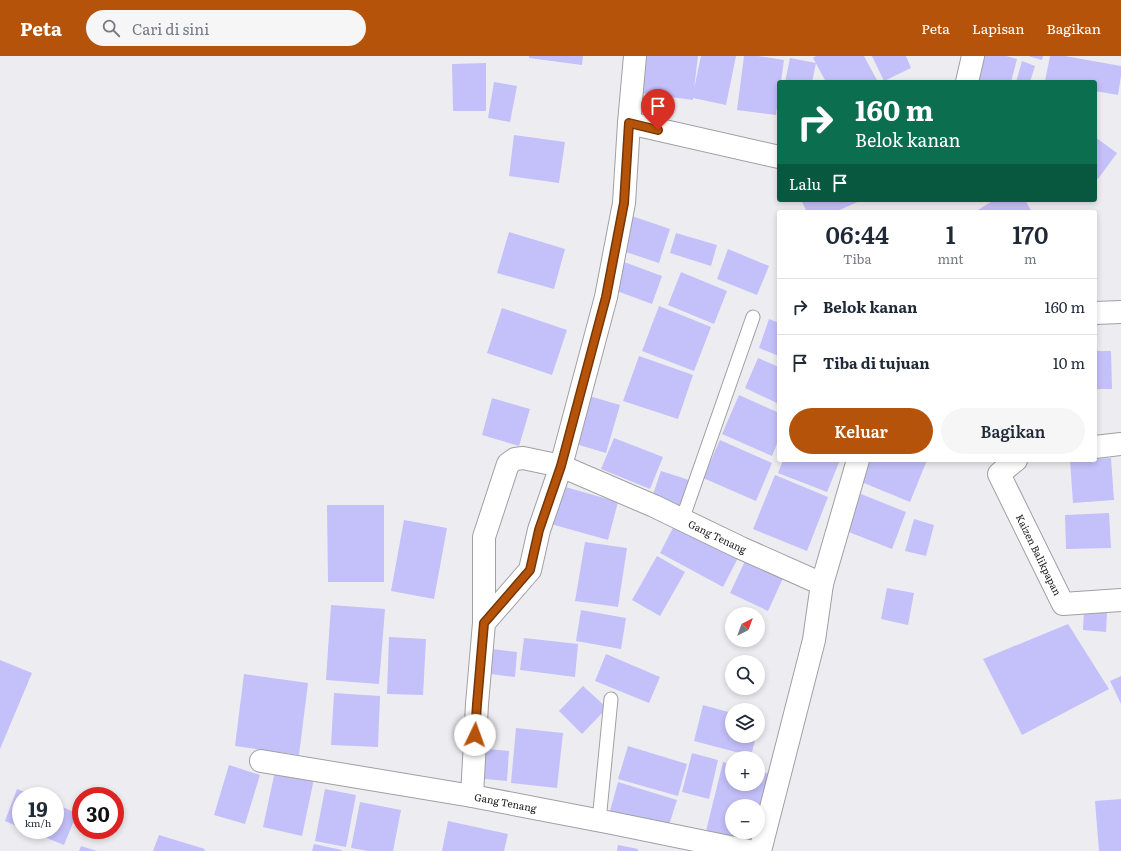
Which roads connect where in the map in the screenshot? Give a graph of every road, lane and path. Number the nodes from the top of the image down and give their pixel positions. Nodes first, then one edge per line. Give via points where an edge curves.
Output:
1 (635, 56) edge
2 (973, 56) edge
3 (967, 80) edge
4 (629, 123) junction
5 (777, 157) edge
6 (1121, 312) edge
7 (1097, 313) edge
8 (753, 317) dead end
9 (1121, 444) edge
10 (1097, 447) edge
11 (857, 462) edge
12 (1014, 462) edge
13 (561, 466) junction
14 (682, 520) junction
15 (822, 584) junction
16 (1121, 600) edge
17 (484, 623) junction
18 (611, 699) dead end
19 (261, 761) dead end
20 (472, 796) junction
21 (599, 821) junction
22 (749, 851) edge
23 (760, 851) edge

1 - 4 street
2 - 3 street
4 - 5 street
4 - 13 street via 624,203 606,297
6 - 7 street
8 - 14 lane
9 - 10 street
11 - 15 street
12 - 16 street, Kaizen Balikpapan via 999,474 1063,604
13 - 14 street, Gang Tenang
13 - 17 street via 539,530 530,570
13 - 17 street, Gang Tenang via 523,458 515,459 508,464 484,537
14 - 15 street, Gang Tenang
15 - 23 street via 814,640
17 - 20 street, Gang Tenang
18 - 21 lane
19 - 20 street, Gang Tenang
20 - 21 street, Gang Tenang
21 - 22 street, Gang Tenang

